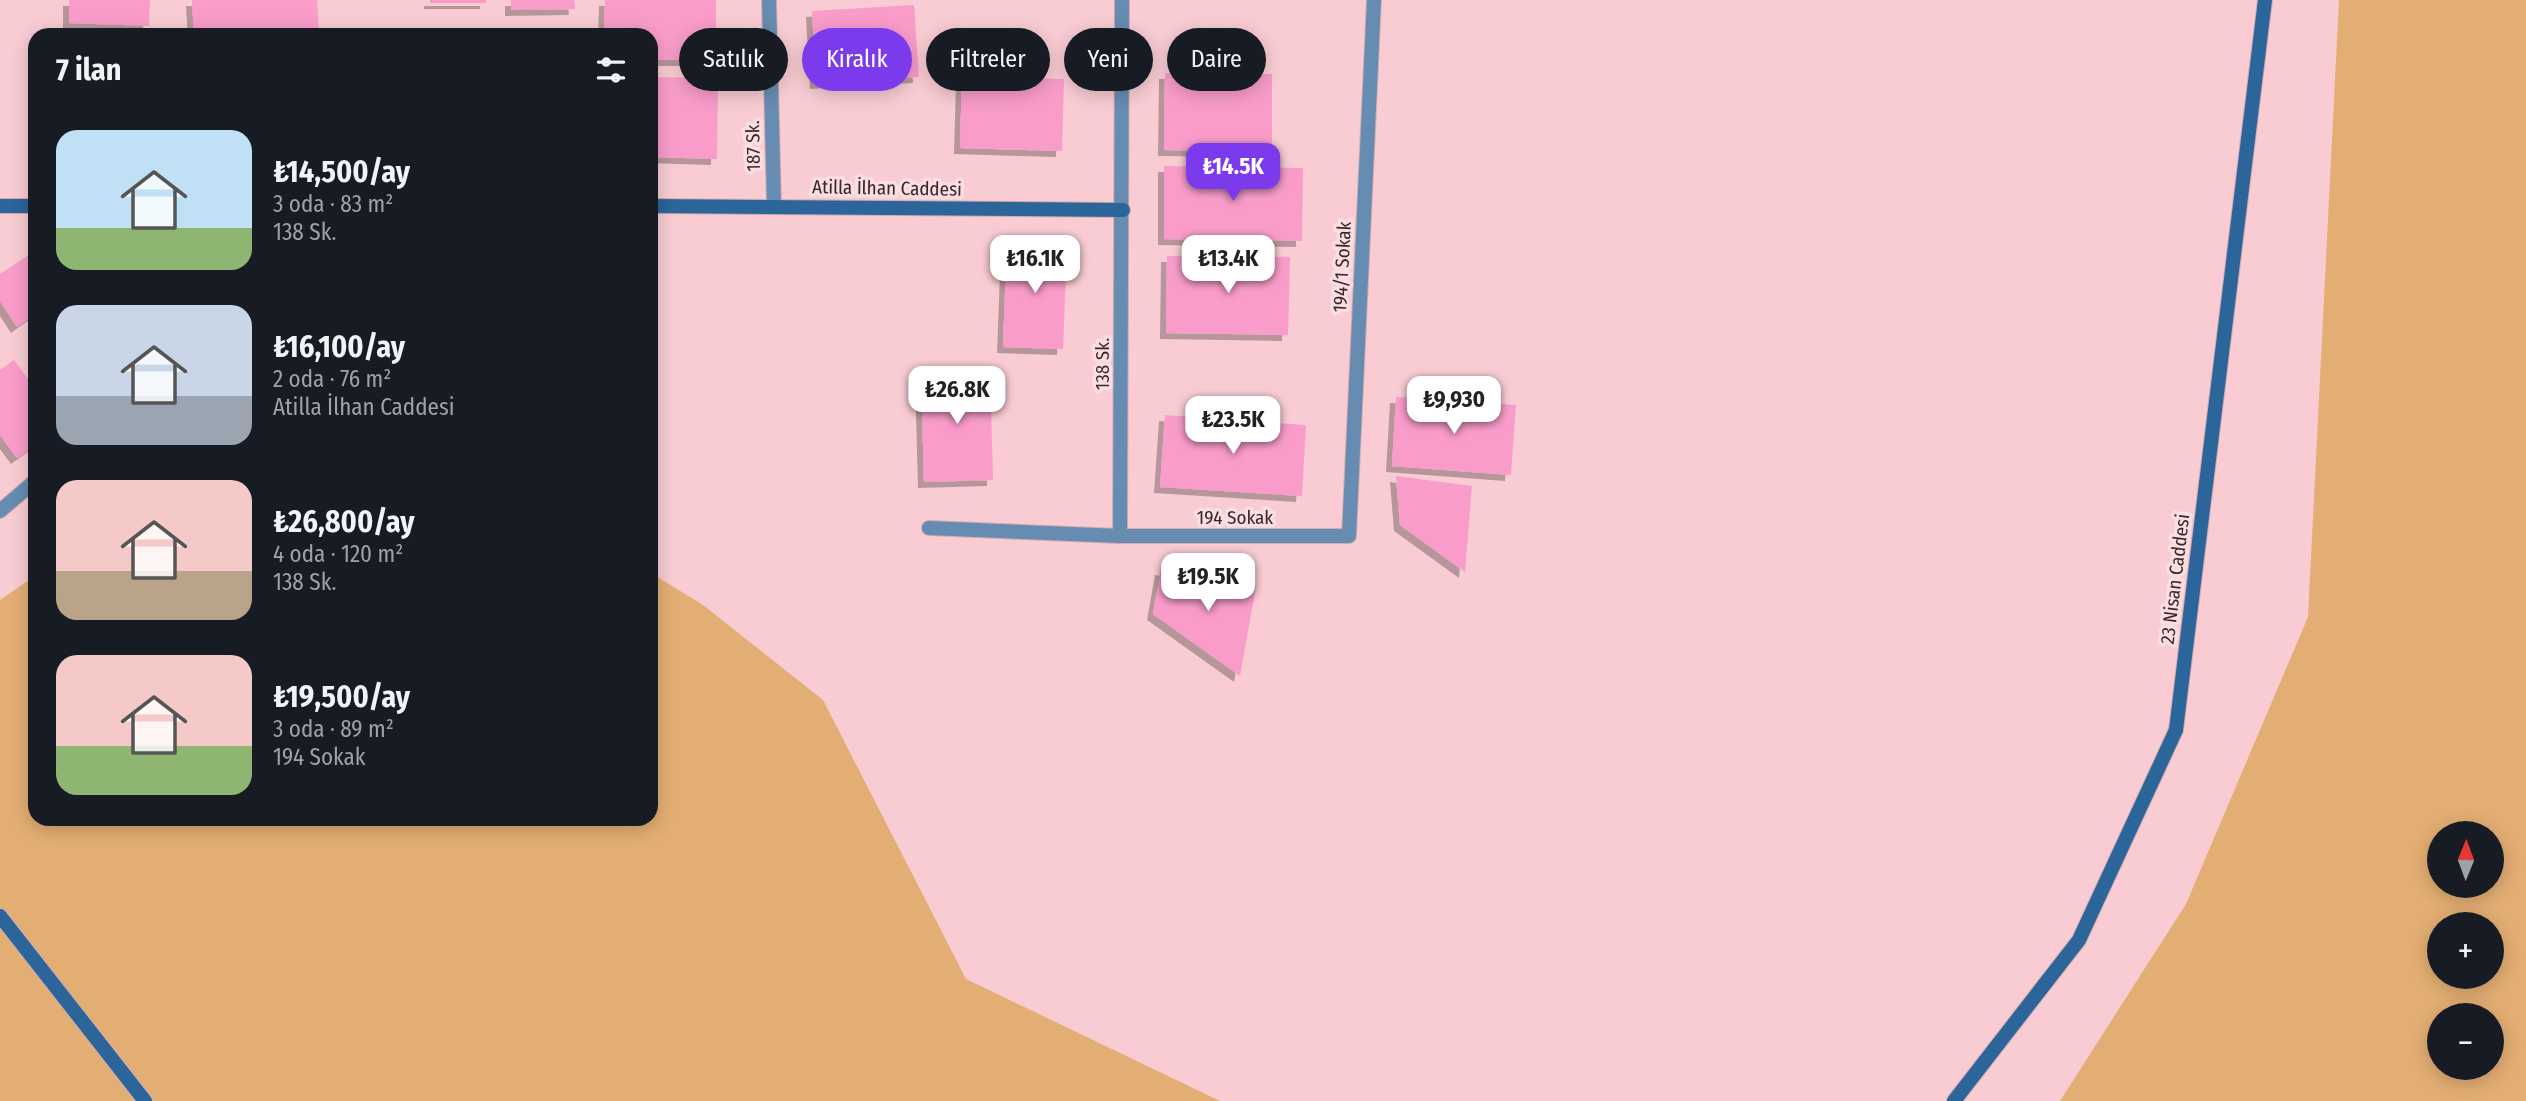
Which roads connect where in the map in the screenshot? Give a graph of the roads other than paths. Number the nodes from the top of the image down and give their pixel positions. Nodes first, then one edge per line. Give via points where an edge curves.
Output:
1 (769, 0) edge
2 (1122, 0) edge
3 (1374, 0) edge
4 (2265, 0) edge
5 (0, 206) edge
6 (28, 206) edge
7 (658, 206) edge
8 (774, 206) junction
9 (1123, 210) junction
10 (28, 487) edge
11 (0, 511) edge
12 (929, 528) dead end
13 (1120, 536) junction
14 (1349, 536) joint
15 (0, 916) edge
16 (145, 1101) edge
17 (1954, 1101) edge

1 - 8 street, 187 Sk.
2 - 9 street, 138 Sk.
3 - 14 street, 194/1 Sokak
4 - 17 street, 23 Nisan Caddesi via 2176,730 2079,940
5 - 6 street
7 - 8 street, Atilla İlhan Caddesi
8 - 9 street, Atilla İlhan Caddesi
9 - 13 street, 138 Sk.
10 - 11 street
12 - 13 street
13 - 14 street, 194 Sokak
15 - 16 street

